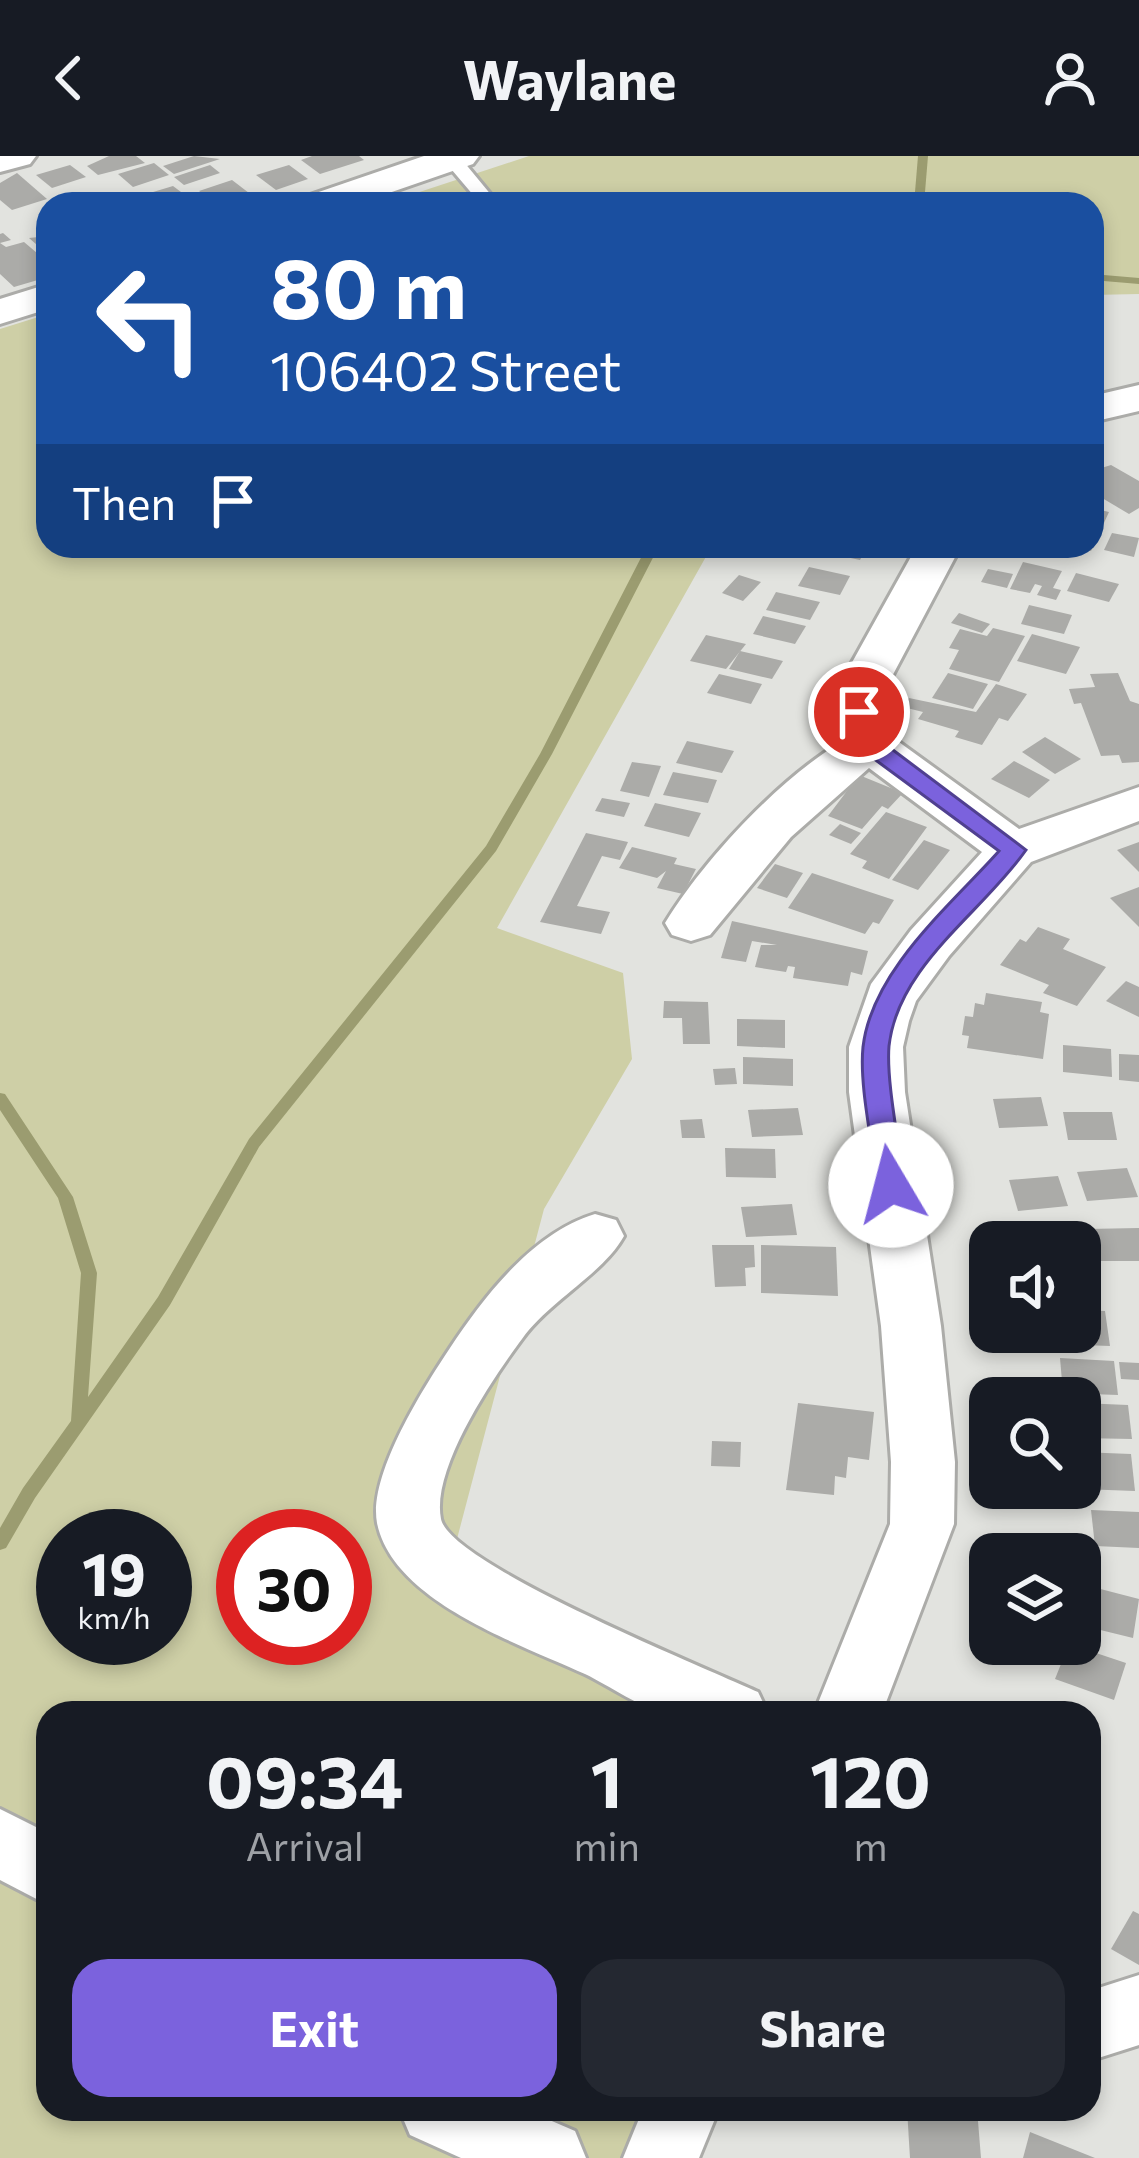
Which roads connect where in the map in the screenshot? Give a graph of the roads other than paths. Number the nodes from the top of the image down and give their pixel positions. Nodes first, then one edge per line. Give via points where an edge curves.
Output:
1 (17, 156) edge
2 (456, 157) edge
3 (0, 161) edge
4 (355, 192) edge
5 (482, 192) edge
6 (36, 300) edge
7 (0, 312) edge
8 (1139, 398) edge
9 (1104, 406) edge
10 (932, 558) edge
11 (870, 745) junction
12 (1139, 803) edge
13 (1013, 850) junction
14 (691, 923) dead end
15 (596, 1236) dead end
16 (708, 1701) edge
17 (853, 1701) edge
18 (0, 1840) edge
19 (36, 1864) edge
20 (1139, 2010) edge
21 (1101, 2022) edge
22 (464, 2121) edge
23 (676, 2121) edge
24 (548, 2158) edge
25 (661, 2158) edge

1 - 3 street
2 - 4 street
2 - 5 lane
6 - 7 street
8 - 9 street
10 - 11 street via 864,684 859,712
11 - 13 street
11 - 14 street via 816,785
12 - 13 street
13 - 17 street via 890,997 876,1048 925,1493 922,1524
15 - 16 street via 514,1304 465,1376 426,1444 409,1521 444,1568 480,1594
18 - 19 street
20 - 21 street
22 - 24 street
23 - 25 street

